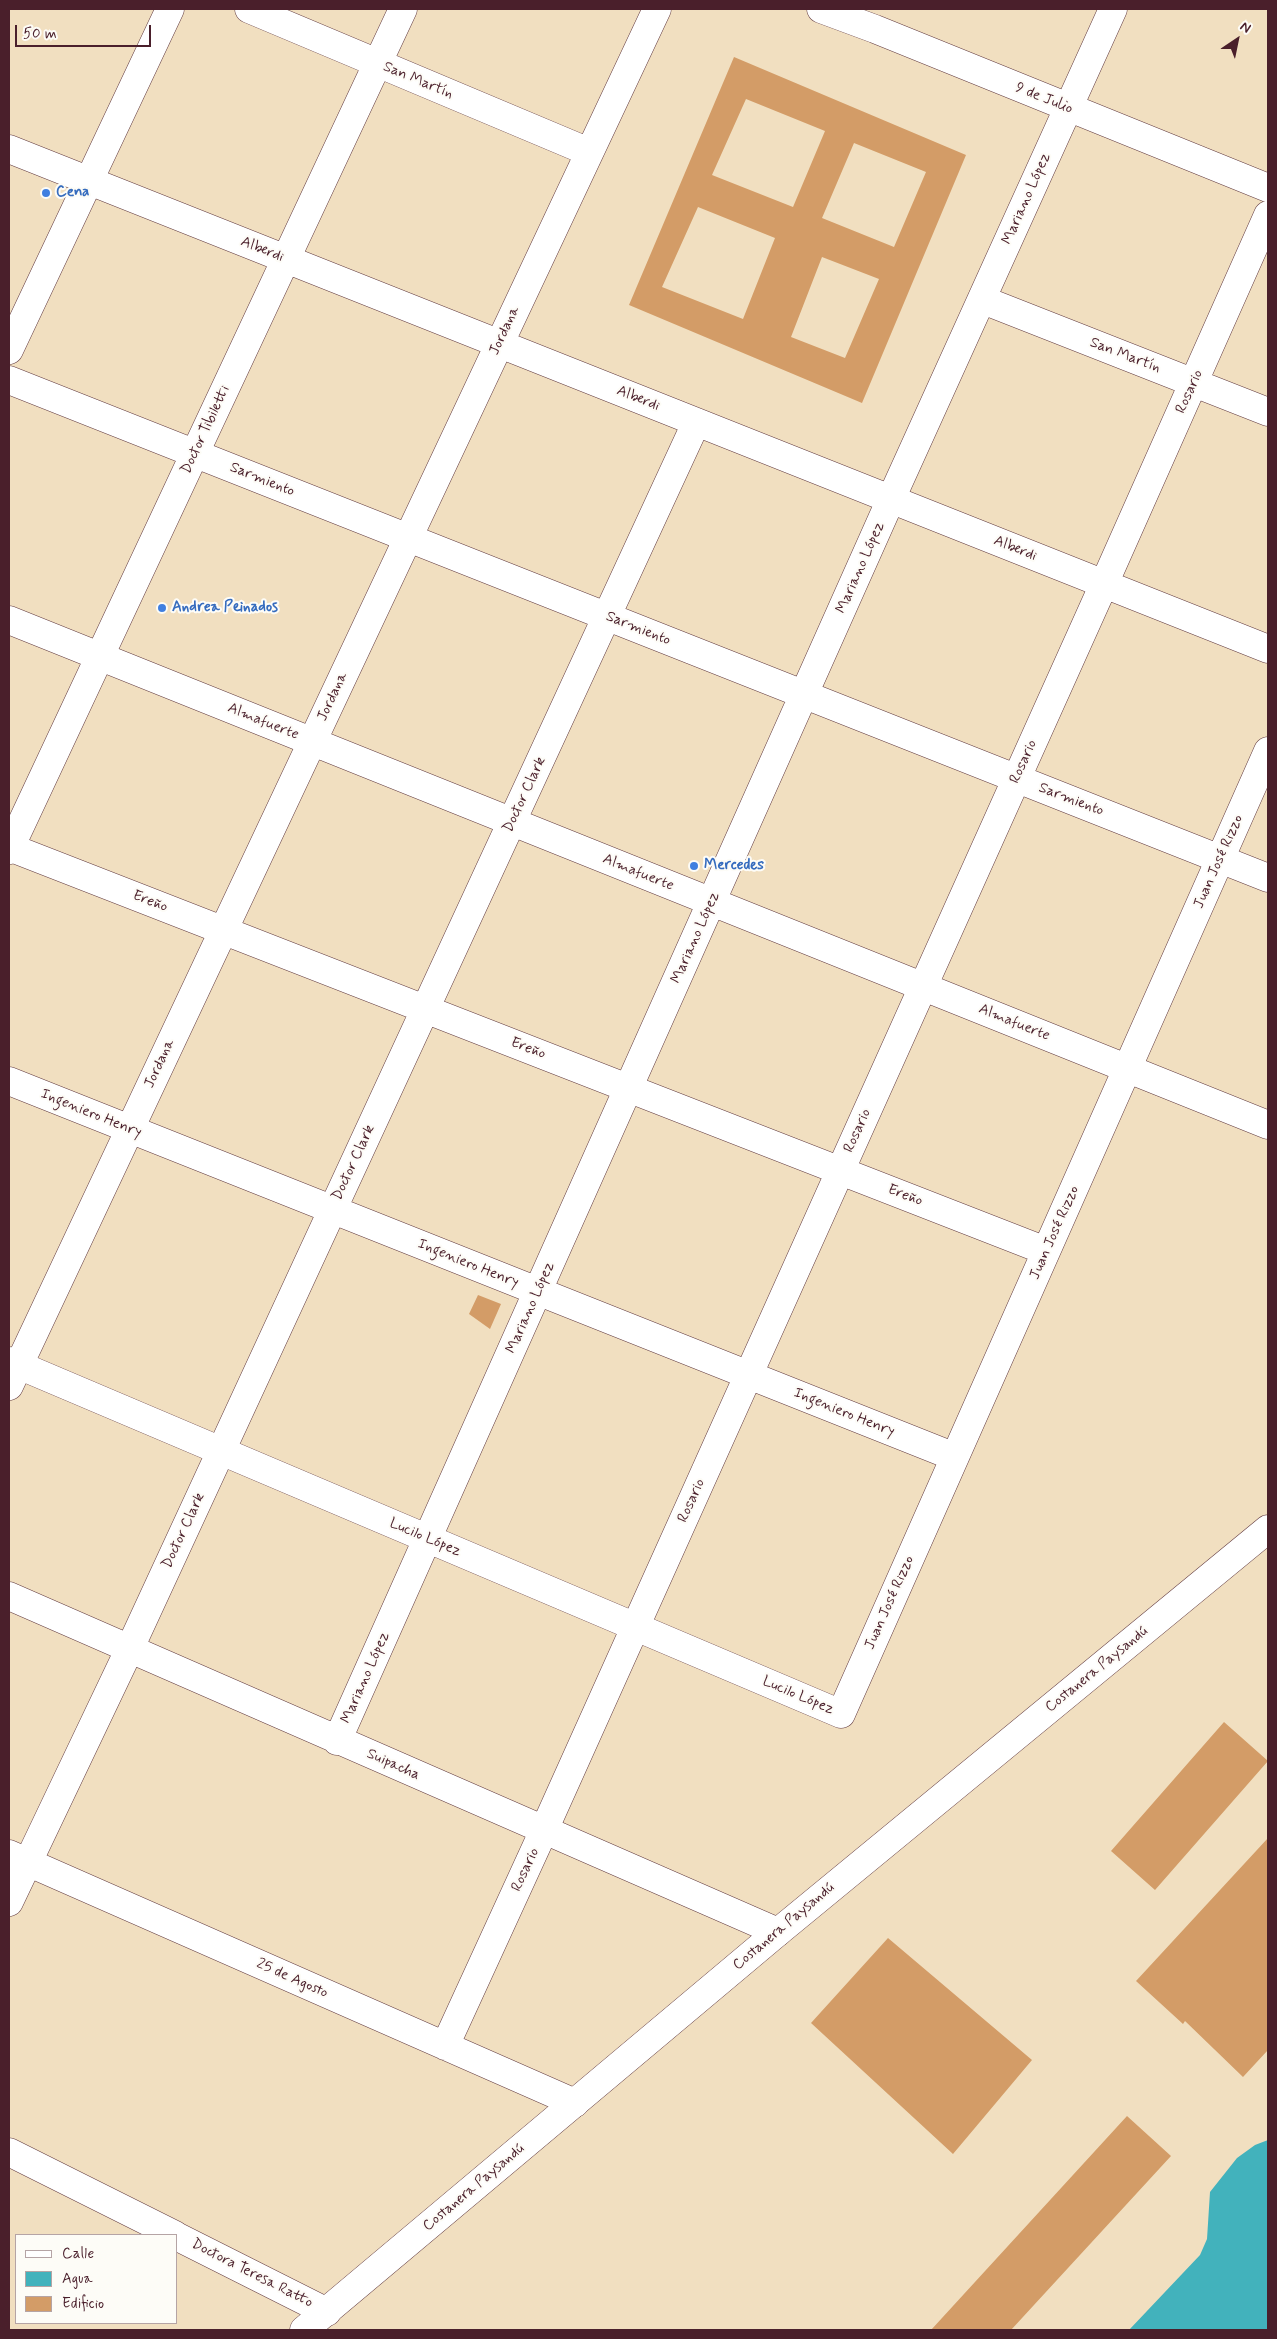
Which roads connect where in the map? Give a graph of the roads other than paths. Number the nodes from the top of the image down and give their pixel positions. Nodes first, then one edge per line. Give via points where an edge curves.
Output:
1 (170, 9) edge
2 (248, 9) edge
3 (403, 9) edge
4 (657, 9) edge
5 (821, 9) edge
6 (1113, 9) edge
7 (880, 19) edge
8 (377, 64) junction
9 (1067, 108) junction
10 (9, 149) edge
11 (589, 152) junction
12 (88, 181) junction
13 (1268, 188) edge
14 (1268, 215) edge
15 (286, 259) junction
16 (983, 300) junction
17 (499, 344) junction
18 (9, 350) edge
19 (9, 380) edge
20 (1194, 383) junction
21 (1268, 412) edge
22 (696, 423) junction
23 (194, 454) junction
24 (891, 499) junction
25 (408, 538) junction
26 (1104, 584) junction
27 (607, 617) junction
28 (9, 620) edge
29 (1268, 649) edge
30 (99, 656) junction
31 (805, 695) junction
32 (312, 742) junction
33 (1268, 751) edge
34 (1016, 779) junction
35 (512, 822) junction
36 (9, 849) edge
37 (1221, 858) junction
38 (1268, 878) edge
39 (712, 902) junction
40 (223, 931) junction
41 (922, 987) junction
42 (425, 1010) junction
43 (1128, 1068) junction
44 (9, 1081) edge
45 (629, 1089) junction
46 (1268, 1125) edge
47 (129, 1129) junction
48 (840, 1171) junction
49 (332, 1210) junction
50 (1046, 1251) junction
51 (538, 1292) junction
52 (12, 1370) edge
53 (748, 1375) junction
54 (221, 1451) junction
55 (955, 1457) junction
56 (1268, 1529) edge
57 (428, 1539) junction
58 (9, 1596) edge
59 (635, 1627) junction
60 (130, 1648) junction
61 (841, 1714) joint
62 (337, 1740) junction
63 (544, 1830) junction
64 (18, 1858) edge
65 (9, 1902) edge
66 (778, 1932) junction
67 (445, 2046) junction
68 (575, 2103) junction
69 (9, 2152) edge
70 (171, 2234) edge
71 (178, 2238) edge
72 (327, 2312) junction
73 (304, 2330) edge

1 - 12 street
2 - 8 street, San Martín
3 - 8 street, Doctor Tibiletti
4 - 11 street, Jordana
5 - 7 street, 9 de Julio
6 - 9 street, Mariano López
7 - 9 street, 9 de Julio
8 - 11 street, San Martín
8 - 15 street, Doctor Tibiletti
9 - 13 street, 9 de Julio
9 - 16 street, Mariano López
10 - 12 street, Alberdi
11 - 17 street, Jordana
12 - 15 street, Alberdi
12 - 18 street
14 - 20 street, Rosario
15 - 17 street, Alberdi
15 - 23 street, Doctor Tibiletti
16 - 20 street, San Martín
16 - 24 street, Mariano López
17 - 22 street, Alberdi
17 - 25 street, Jordana
19 - 23 street, Sarmiento
20 - 21 street, San Martín
20 - 26 street, Rosario
22 - 24 street, Alberdi
22 - 27 street, Doctor Clark
23 - 25 street, Sarmiento
23 - 30 street, Doctor Tibiletti
24 - 26 street, Alberdi
24 - 31 street, Mariano López
25 - 27 street, Sarmiento
25 - 32 street, Jordana
26 - 29 street, Alberdi
26 - 34 street, Rosario
27 - 31 street, Sarmiento
27 - 35 street, Doctor Clark
28 - 30 street, Almafuerte
30 - 32 street, Almafuerte
30 - 36 street, Doctor Tibiletti
31 - 34 street, Sarmiento
31 - 39 street, Mariano López
32 - 35 street, Almafuerte
32 - 40 street, Jordana
33 - 37 street, Juan José Rizzo
34 - 37 street, Sarmiento
34 - 41 street, Rosario
35 - 39 street, Almafuerte
35 - 42 street, Doctor Clark
36 - 40 street, Ereño
37 - 38 street, Sarmiento
37 - 43 street, Juan José Rizzo
39 - 41 street, Almafuerte
39 - 45 street, Mariano López
40 - 42 street, Ereño
40 - 47 street, Jordana
41 - 43 street, Almafuerte
41 - 48 street, Rosario
42 - 45 street, Ereño
42 - 49 street, Doctor Clark
43 - 46 street, Almafuerte
43 - 50 street, Juan José Rizzo
44 - 47 street, Ingeniero Henry
45 - 48 street, Ereño
45 - 51 street, Mariano López
47 - 49 street, Ingeniero Henry
47 - 52 street, Jordana
48 - 50 street, Ereño
48 - 53 street, Rosario
49 - 51 street, Ingeniero Henry
49 - 54 street, Doctor Clark
50 - 55 street, Juan José Rizzo
51 - 53 street, Ingeniero Henry
51 - 57 street, Mariano López
52 - 54 street, Lucilo López
53 - 55 street, Ingeniero Henry
53 - 59 street, Rosario
54 - 57 street, Lucilo López
54 - 60 street, Doctor Clark
55 - 61 street, Juan José Rizzo
56 - 66 street, Costanera Paysandú
57 - 59 street, Lucilo López
57 - 62 street, Mariano López
58 - 60 street, Suipacha
59 - 61 street, Lucilo López
59 - 63 street, Rosario
60 - 62 street, Suipacha
60 - 64 street, Doctor Clark
62 - 63 street, Suipacha
63 - 66 street, Suipacha
63 - 67 street, Rosario
64 - 65 street, Doctor Clark
64 - 67 street, 25 de Agosto
66 - 68 street, Costanera Paysandú
67 - 68 street, 25 de Agosto
68 - 72 street, Costanera Paysandú
69 - 70 street, Doctora Teresa Ratto
71 - 72 street, Doctora Teresa Ratto
72 - 73 street, Costanera Paysandú

